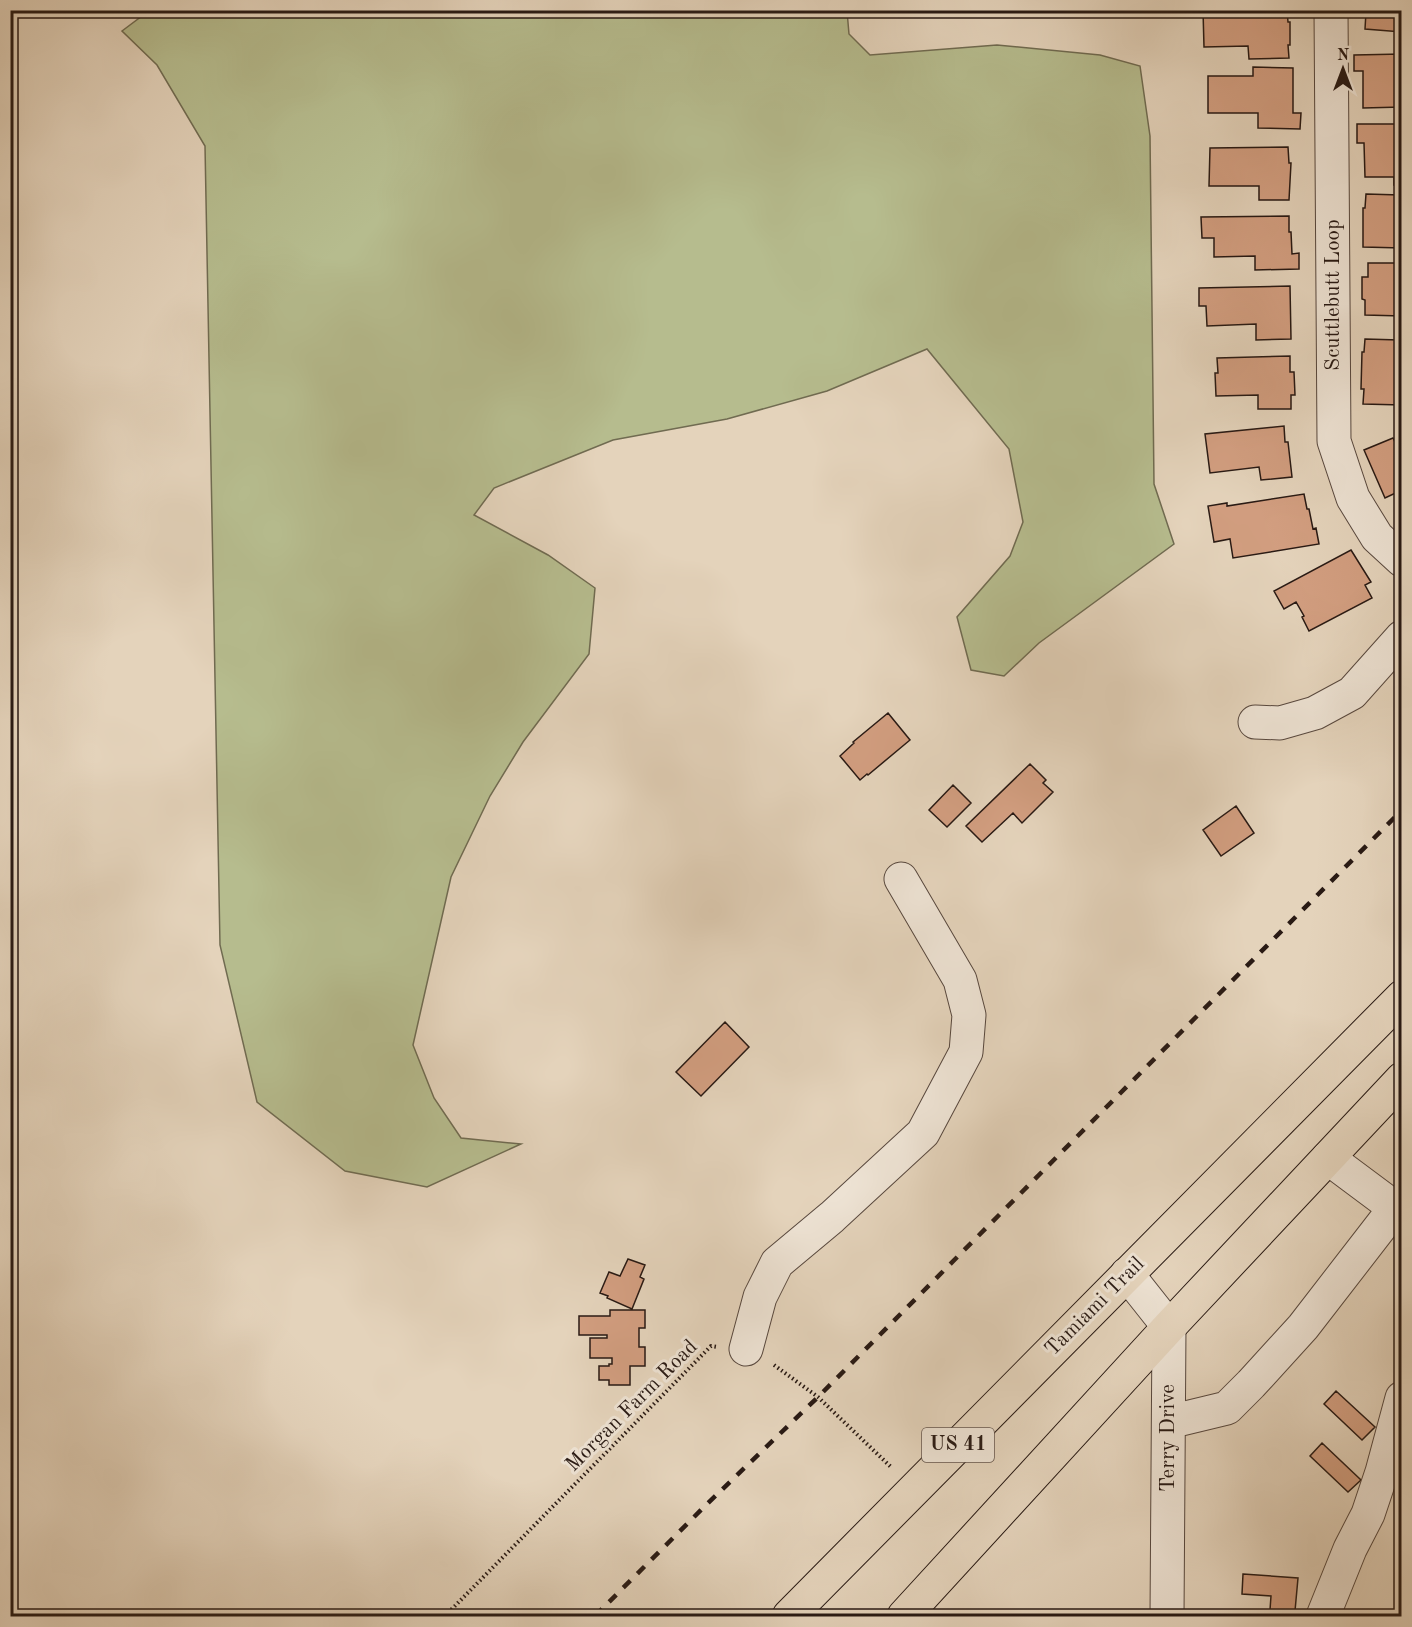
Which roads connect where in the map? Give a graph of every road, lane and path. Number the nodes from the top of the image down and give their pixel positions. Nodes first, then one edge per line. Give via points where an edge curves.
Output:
1 (1331, 10) edge
2 (1401, 560) edge
3 (1401, 638) edge
4 (1255, 722) dead end
5 (901, 879) dead end
6 (1401, 997) edge
7 (1401, 1079) edge
8 (1328, 1158) junction
9 (1398, 1205) edge
10 (1127, 1274) junction
11 (1169, 1327) junction
12 (746, 1349) junction
13 (1401, 1398) edge
14 (1168, 1422) junction
15 (914, 1490) junction
16 (446, 1617) edge
17 (789, 1617) edge
18 (904, 1617) edge
19 (1167, 1617) edge
20 (1323, 1617) edge

1 - 2 street, Scuttlebutt Loop via 1334,441 1353,498 1377,537
3 - 4 street via 1352,693 1315,713 1280,723
5 - 12 street via 960,980 969,1015 966,1052 923,1133 777,1263 760,1297
6 - 10 main road, Tamiami Trail / US 41
7 - 8 main road
8 - 9 street
8 - 11 main road
9 - 14 street via 1303,1327 1227,1408
10 - 11 street
10 - 15 main road, Tamiami Trail / US 41
11 - 14 street, Terry Drive
11 - 18 main road
12 - 15 path, Morgan Farm Road via 818,1397
12 - 16 path, Morgan Farm Road via 711,1346
13 - 20 street via 1372,1503
14 - 19 street, Terry Drive
15 - 17 main road, Tamiami Trail / US 41

